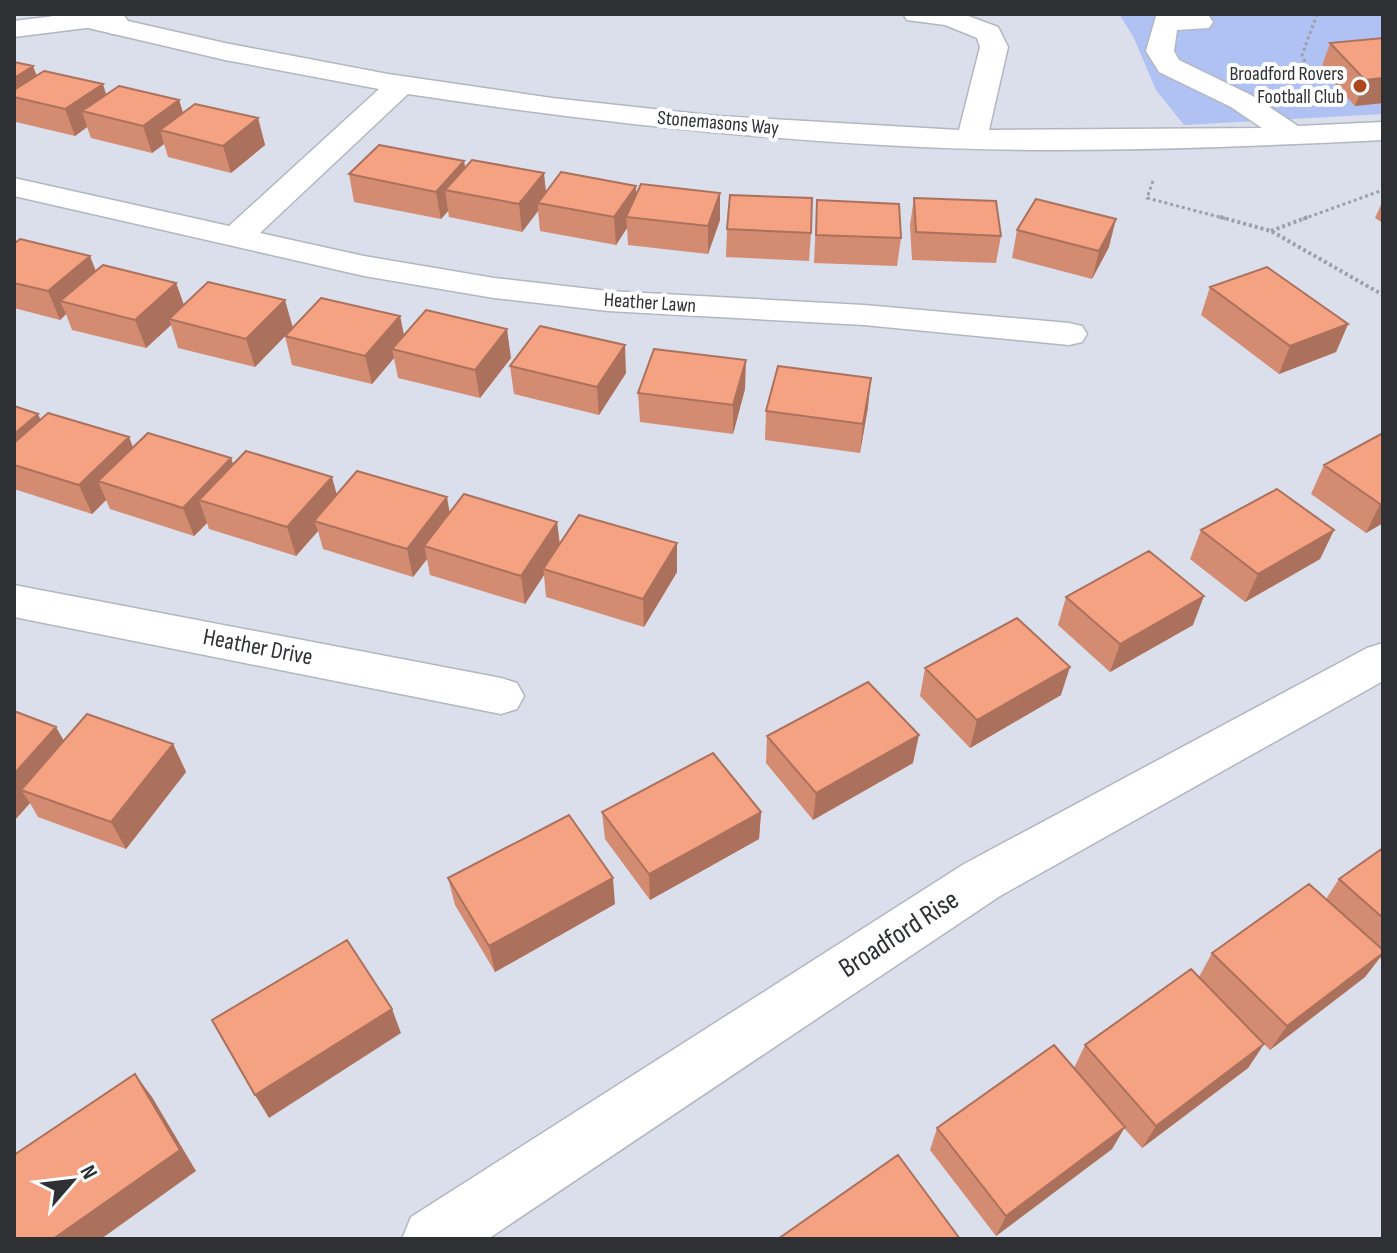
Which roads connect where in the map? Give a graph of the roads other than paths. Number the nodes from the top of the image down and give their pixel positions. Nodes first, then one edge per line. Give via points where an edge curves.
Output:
1 (916, 14) edge
2 (95, 19) edge
3 (1200, 22) dead end
4 (996, 23) edge
5 (14, 29) edge
6 (402, 84) junction
7 (1383, 131) edge
8 (1294, 137) junction
9 (972, 139) junction
10 (14, 187) edge
11 (235, 238) junction
12 (1069, 334) dead end
13 (14, 601) edge
14 (1383, 660) edge
15 (501, 696) dead end
16 (433, 1239) edge

1 - 4 street
2 - 5 street, Stonemasons Way
2 - 6 street, Stonemasons Way via 250,57
3 - 8 street via 1165,22 1160,51 1169,66 1241,101
4 - 9 street
6 - 9 street, Stonemasons Way via 679,121
6 - 11 street
7 - 8 street, Stonemasons Way
8 - 9 street, Stonemasons Way
10 - 11 street, Heather Lawn
11 - 12 street, Heather Lawn via 494,288
13 - 15 street, Heather Drive
14 - 16 street, Broadford Rise via 982,880

